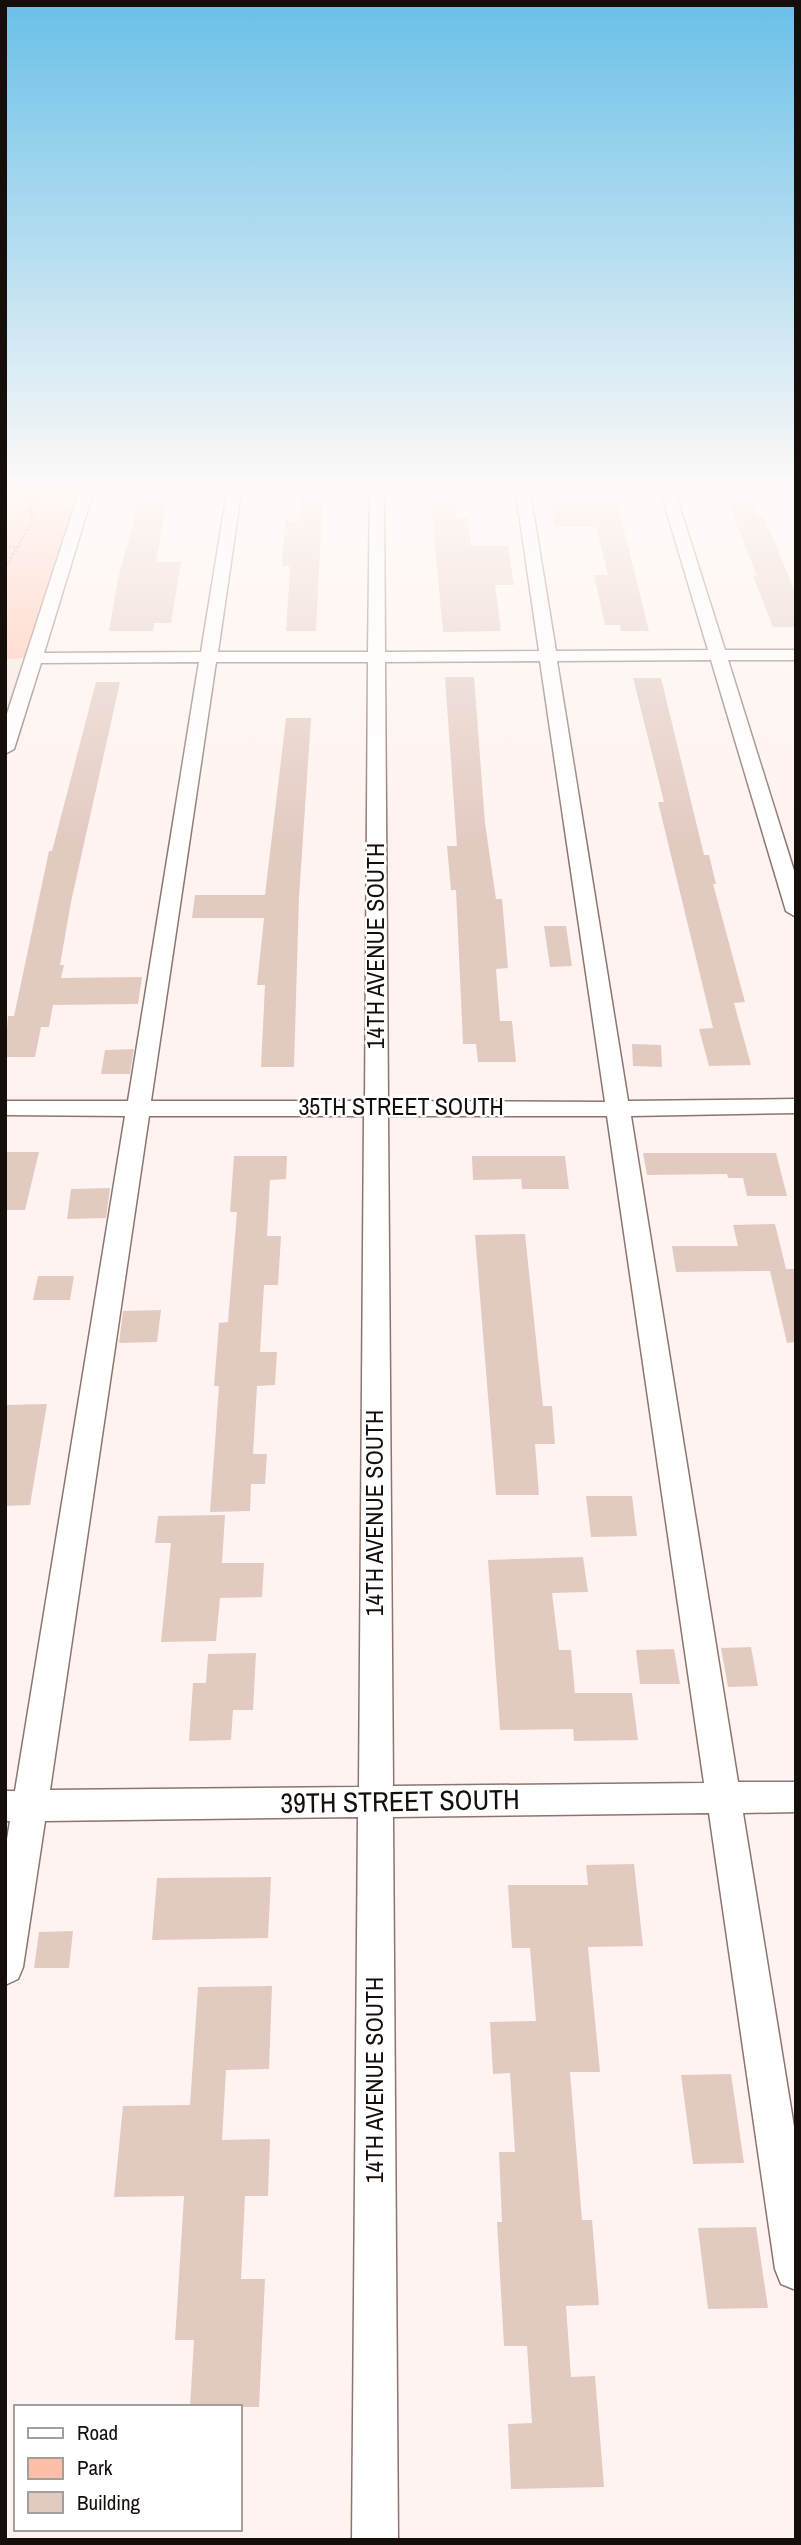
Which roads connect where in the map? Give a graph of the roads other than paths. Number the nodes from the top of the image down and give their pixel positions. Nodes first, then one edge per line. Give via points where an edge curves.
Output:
1 (49, 605) edge
2 (216, 605) edge
3 (378, 605) edge
4 (540, 605) edge
5 (703, 605) edge
6 (719, 655) junction
7 (796, 655) edge
8 (548, 656) junction
9 (208, 657) junction
10 (379, 657) junction
11 (32, 658) junction
12 (5, 749) edge
13 (796, 911) edge
14 (375, 1106) junction
15 (796, 1106) edge
16 (138, 1107) junction
17 (5, 1108) edge
18 (618, 1109) junction
19 (723, 1797) junction
20 (796, 1797) edge
21 (375, 1801) junction
22 (18, 1805) edge
23 (5, 1966) edge
24 (796, 2269) edge
25 (375, 2540) edge

1 - 11 street
2 - 9 street
3 - 10 street, 14TH AVENUE SOUTH
4 - 8 street
5 - 6 street
6 - 7 street
6 - 8 street
6 - 13 street
8 - 10 street
8 - 18 street
9 - 10 street
9 - 11 street
9 - 16 street
10 - 14 street, 14TH AVENUE SOUTH
11 - 12 street
14 - 16 street, 35TH STREET SOUTH
14 - 18 street, 35TH STREET SOUTH
14 - 21 street, 14TH AVENUE SOUTH
15 - 18 street, 35TH STREET SOUTH
16 - 17 street, 35TH STREET SOUTH
16 - 22 street
18 - 19 street
19 - 20 street, 39TH STREET SOUTH
19 - 21 street, 39TH STREET SOUTH
19 - 24 street
21 - 22 street, 39TH STREET SOUTH
21 - 25 street, 14TH AVENUE SOUTH
22 - 23 street

